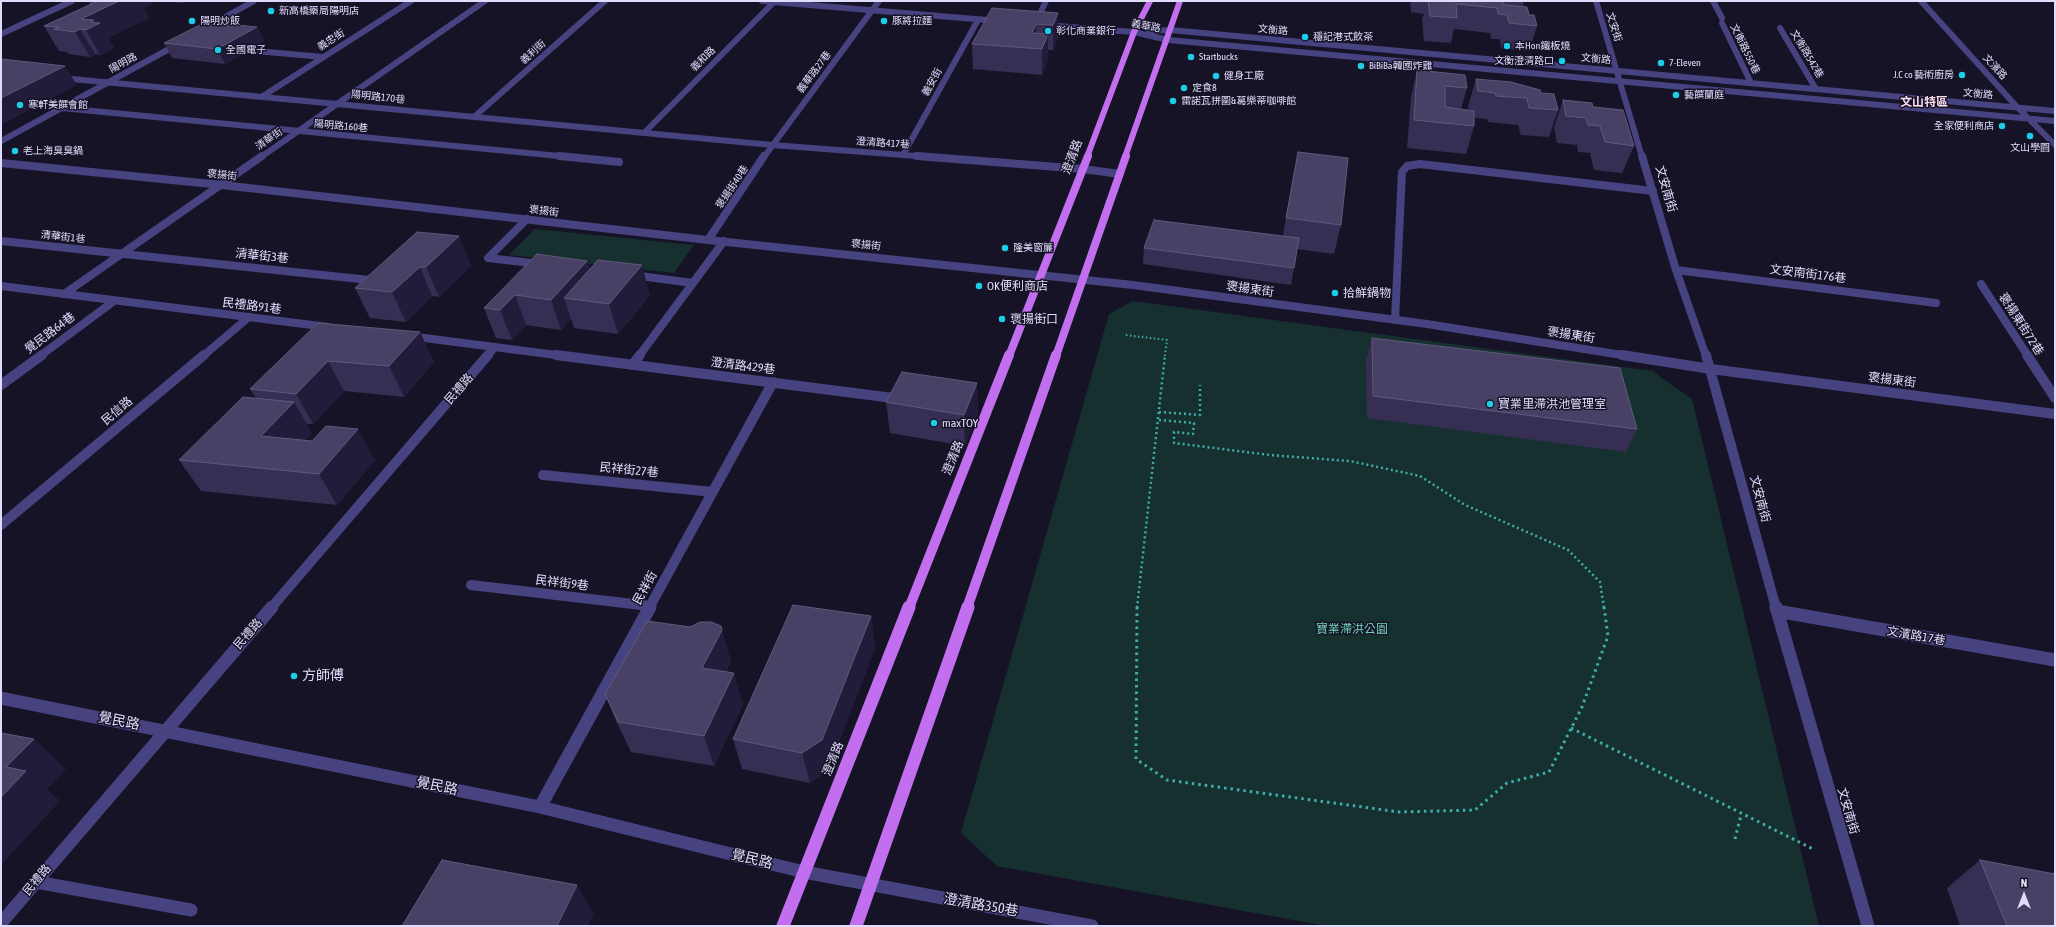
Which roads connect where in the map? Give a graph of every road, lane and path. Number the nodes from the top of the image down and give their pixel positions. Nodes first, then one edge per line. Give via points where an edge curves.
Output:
1 (72, 1) edge
2 (254, 1) edge
3 (411, 1) edge
4 (485, 1) edge
5 (605, 1) edge
6 (762, 1) edge
7 (774, 1) edge
8 (879, 1) edge
9 (1046, 1) edge
10 (1150, 1) edge
11 (1180, 1) edge
12 (1596, 1) edge
13 (1713, 1) edge
14 (1921, 1) edge
15 (873, 11) junction
16 (978, 20) junction
17 (1004, 22) edge
18 (1027, 23) edge
19 (1035, 24) junction
20 (1780, 28) dead end
21 (198, 32) edge
22 (1134, 32) junction
23 (1, 34) edge
24 (1169, 35) junction
25 (185, 40) edge
26 (256, 51) dead end
27 (323, 57) junction
28 (1618, 71) junction
29 (55, 77) edge
30 (1621, 82) junction
31 (108, 83) junction
32 (1751, 83) junction
33 (1816, 89) junction
34 (262, 96) junction
35 (338, 103) junction
36 (62, 108) junction
37 (2018, 108) junction
38 (2055, 111) edge
39 (474, 117) junction
40 (2029, 119) junction
41 (2055, 121) edge
42 (297, 132) junction
43 (645, 132) junction
44 (1, 141) edge
45 (772, 145) junction
46 (2055, 145) edge
47 (903, 155) junction
48 (619, 162) dead end
49 (1, 163) edge
50 (1083, 169) junction
51 (1120, 174) junction
52 (222, 184) junction
53 (1653, 191) junction
54 (527, 219) junction
55 (708, 240) junction
56 (1, 241) edge
57 (724, 241) junction
58 (122, 254) junction
59 (551, 266) edge
60 (1676, 270) junction
61 (622, 274) edge
62 (1041, 274) junction
63 (1084, 279) junction
64 (390, 282) edge
65 (693, 283) junction
66 (1981, 284) dead end
67 (3, 288) edge
68 (64, 294) junction
69 (114, 301) junction
70 (1936, 303) dead end
71 (249, 317) junction
72 (1395, 320) junction
73 (334, 327) edge
74 (1126, 335) dead end
75 (403, 336) edge
76 (495, 347) junction
77 (632, 366) junction
78 (1712, 369) junction
79 (773, 382) junction
80 (1, 385) edge
81 (1200, 385) dead end
82 (2055, 398) edge
83 (912, 400) edge
84 (1159, 412) junction
85 (2055, 414) edge
86 (1159, 420) junction
87 (543, 475) dead end
88 (712, 492) junction
89 (1, 525) edge
90 (471, 585) dead end
91 (650, 606) junction
92 (1777, 611) junction
93 (2055, 660) edge
94 (1, 698) edge
95 (1571, 728) junction
96 (166, 730) junction
97 (540, 807) junction
98 (1742, 815) junction
99 (1735, 839) dead end
100 (1815, 850) dead end
101 (804, 872) junction
102 (36, 882) junction
103 (870, 885) junction
104 (190, 910) dead end
105 (1, 923) edge
106 (783, 926) edge
107 (856, 926) edge
108 (1092, 926) edge
109 (1868, 926) edge

1 - 23 street
2 - 21 street
3 - 27 street, 義忠街
4 - 35 street, 清華街
5 - 39 street, 義利街
6 - 7 street
7 - 15 street
7 - 43 street, 義和路
8 - 15 street, 義華路27巷
9 - 19 street
10 - 22 main road, 澄清路
11 - 24 main road
12 - 28 street, 文安街
13 - 32 street, 文衡路550巷
14 - 37 street, 文濱路
15 - 16 street
15 - 45 street, 義華路27巷
16 - 17 street
16 - 47 street, 義安街
18 - 19 street, 義華路
19 - 22 street, 義華路
20 - 33 street, 文衡路542巷
22 - 24 street, 文衡路
22 - 24 street, 義華路
22 - 50 main road, 澄清路
24 - 28 street, 文衡路
24 - 30 street, 文衡路
24 - 51 main road
25 - 31 street, 陽明路
26 - 27 street
27 - 34 street, 義忠街
28 - 30 street, 文安街
28 - 32 street, 文衡路
29 - 31 street, 陽明路170巷
30 - 40 street, 文衡路
30 - 53 street, 文安南街
31 - 34 street, 陽明路170巷
31 - 36 street, 陽明路
32 - 33 street, 文衡路
33 - 37 street, 文衡路
34 - 35 street, 陽明路170巷
35 - 39 street, 陽明路170巷
35 - 42 street, 清華街
36 - 42 street, 陽明路160巷
36 - 44 street, 陽明路
37 - 38 street, 文衡路
37 - 40 street, 文濱路
39 - 43 street, 陽明路170巷
40 - 41 street, 文衡路
40 - 46 street, 文濱路
42 - 48 street, 陽明路160巷
42 - 52 street, 清華街
43 - 45 street, 澄清路417巷
45 - 47 street, 澄清路417巷
45 - 55 street, 褒揚街40巷
47 - 50 street, 澄清路417巷
49 - 52 street, 褒揚街
50 - 51 street, 澄清路417巷
50 - 62 main road, 澄清路
51 - 63 main road
52 - 54 street, 褒揚街
52 - 58 street, 清華街
53 - 60 street, 文安南街
53 - 72 street via 1420,164 1407,166 1402,172
54 - 55 street, 褒揚街
54 - 59 street via 488,258
55 - 57 street, 褒揚街
56 - 58 street, 清華街1巷
57 - 62 street, 褒揚街
57 - 65 street
58 - 64 street, 清華街3巷
58 - 68 street, 清華街
60 - 70 street, 文安南街176巷
60 - 78 street, 文安南街
61 - 65 street
62 - 63 street, 褒揚街
62 - 101 main road, 澄清路
63 - 72 street, 褒揚東街
63 - 103 main road
65 - 77 street
66 - 82 street, 褒揚東街72巷
67 - 68 street, 民禮路91巷
68 - 69 street, 民禮路91巷
69 - 71 street, 民禮路91巷
69 - 80 street, 覺民路64巷
71 - 73 street, 民禮路91巷
71 - 89 street, 民信路
72 - 78 street, 褒揚東街
74 - 84 path via 1168,340
75 - 76 street
76 - 77 street, 澄清路429巷
76 - 96 street, 民禮路
77 - 79 street, 澄清路429巷
78 - 85 street, 褒揚東街
78 - 92 street, 文安南街
79 - 83 street, 澄清路429巷
79 - 88 street, 民祥街
81 - 84 path via 1200,415
84 - 86 path
86 - 95 path via 1194,423 1193,434 1174,432 1174,443 1270,455 1350,461 1420,476 1465,505 1568,550 1600,582 1608,636 1582,707
86 - 95 path via 1137,607 1136,759 1167,780 1399,812 1475,810 1507,783 1549,772
87 - 88 street, 民祥街27巷
88 - 91 street, 民祥街
90 - 91 street, 民祥街9巷
91 - 97 street, 民祥街
92 - 93 street, 文濱路17巷
92 - 109 street, 文安南街
94 - 96 street, 覺民路
95 - 98 path
96 - 97 street, 覺民路
96 - 102 street, 民禮路
97 - 101 street, 覺民路
98 - 99 path
98 - 100 path
101 - 103 street, 覺民路
101 - 106 main road, 澄清路
102 - 104 street
102 - 105 street, 民禮路
103 - 107 main road
103 - 108 street, 澄清路350巷

